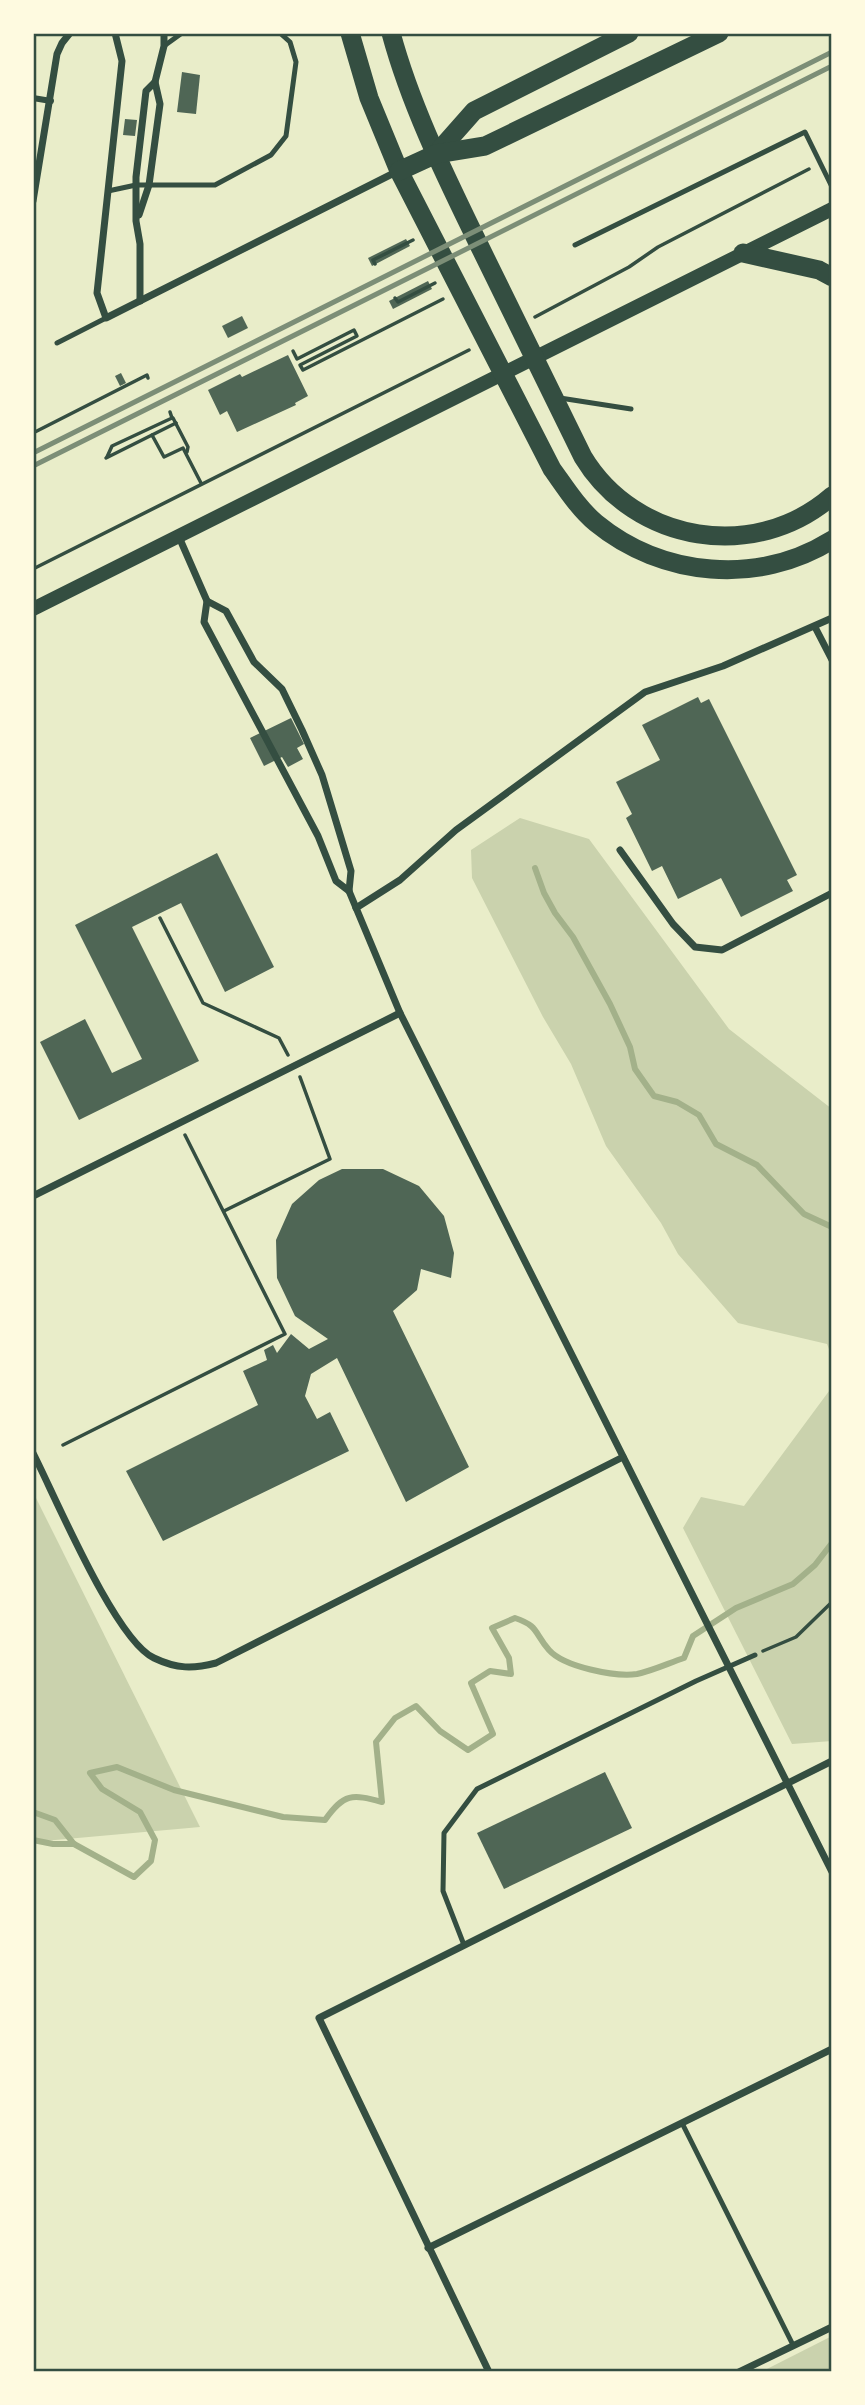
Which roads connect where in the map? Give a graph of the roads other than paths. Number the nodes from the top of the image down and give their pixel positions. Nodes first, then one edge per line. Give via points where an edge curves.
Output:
1 (70, 33) edge
2 (115, 33) edge
3 (164, 33) edge
4 (182, 33) edge
5 (280, 33) edge
6 (350, 33) edge
7 (391, 33) edge
8 (629, 33) edge
9 (719, 33) edge
10 (164, 46) junction
11 (155, 82) junction
12 (33, 98) edge
13 (51, 101) junction
14 (436, 154) junction
15 (399, 171) junction
16 (136, 185) junction
17 (149, 185) junction
18 (832, 187) edge
19 (108, 191) junction
20 (33, 201) edge
21 (832, 209) edge
22 (136, 223) junction
23 (575, 245) dead end
24 (743, 253) junction
25 (832, 277) edge
26 (140, 301) junction
27 (106, 318) junction
28 (57, 343) dead end
29 (553, 397) junction
30 (631, 409) dead end
31 (832, 496) edge
32 (179, 537) junction
33 (832, 540) edge
34 (207, 601) junction
35 (33, 609) edge
36 (832, 618) edge
37 (815, 627) junction
38 (832, 660) edge
39 (620, 850) dead end
40 (349, 891) junction
41 (832, 892) edge
42 (356, 908) junction
43 (400, 1013) junction
44 (33, 1196) edge
45 (33, 1453) edge
46 (623, 1457) junction
47 (755, 1655) road end
48 (832, 1761) edge
49 (787, 1784) junction
50 (832, 1872) edge
51 (464, 1945) junction
52 (832, 2049) edge
53 (682, 2123) junction
54 (428, 2248) junction
55 (832, 2327) edge
56 (793, 2345) junction
57 (489, 2372) edge
58 (739, 2372) edge

1 - 13 street via 57,54
2 - 19 street via 122,61
3 - 10 street
4 - 10 lane
5 - 17 lane via 290,42 296,62 286,136 271,155 215,185
6 - 15 highway via 369,98
7 - 14 highway
8 - 14 highway via 474,111
9 - 14 highway via 485,146
10 - 11 street
11 - 16 street via 146,91
11 - 17 street via 160,104
12 - 13 street
13 - 20 street
14 - 15 highway
14 - 29 highway
15 - 26 street
15 - 33 highway via 552,469 595,522 632,548 692,568 761,567
16 - 17 lane
16 - 19 lane
16 - 22 street
17 - 22 street
18 - 23 lane via 805,132
19 - 27 street via 97,293
21 - 24 main road
22 - 26 street
24 - 25 highway
24 - 32 main road
26 - 27 street
27 - 28 lane
29 - 30 lane
29 - 31 highway via 592,472 610,492 648,519 678,530 707,537 753,535 803,517
32 - 34 street
32 - 35 main road
34 - 40 street via 204,622 318,836 336,881
34 - 40 street via 226,611 254,662 282,689 322,775 351,871
36 - 37 street
37 - 38 street
37 - 42 street via 723,666 645,692 456,830 400,880
39 - 41 street via 695,947 722,950
40 - 42 street
42 - 43 street
43 - 44 street
43 - 46 street
45 - 46 street via 125,1631 153,1658 192,1669 216,1663
46 - 49 street
47 - 51 lane via 477,1789 444,1833 443,1891
48 - 49 street
49 - 50 street
49 - 51 street
51 - 54 street via 319,2018
52 - 53 street
53 - 54 street
53 - 56 lane
54 - 57 street
55 - 56 street
56 - 58 street

